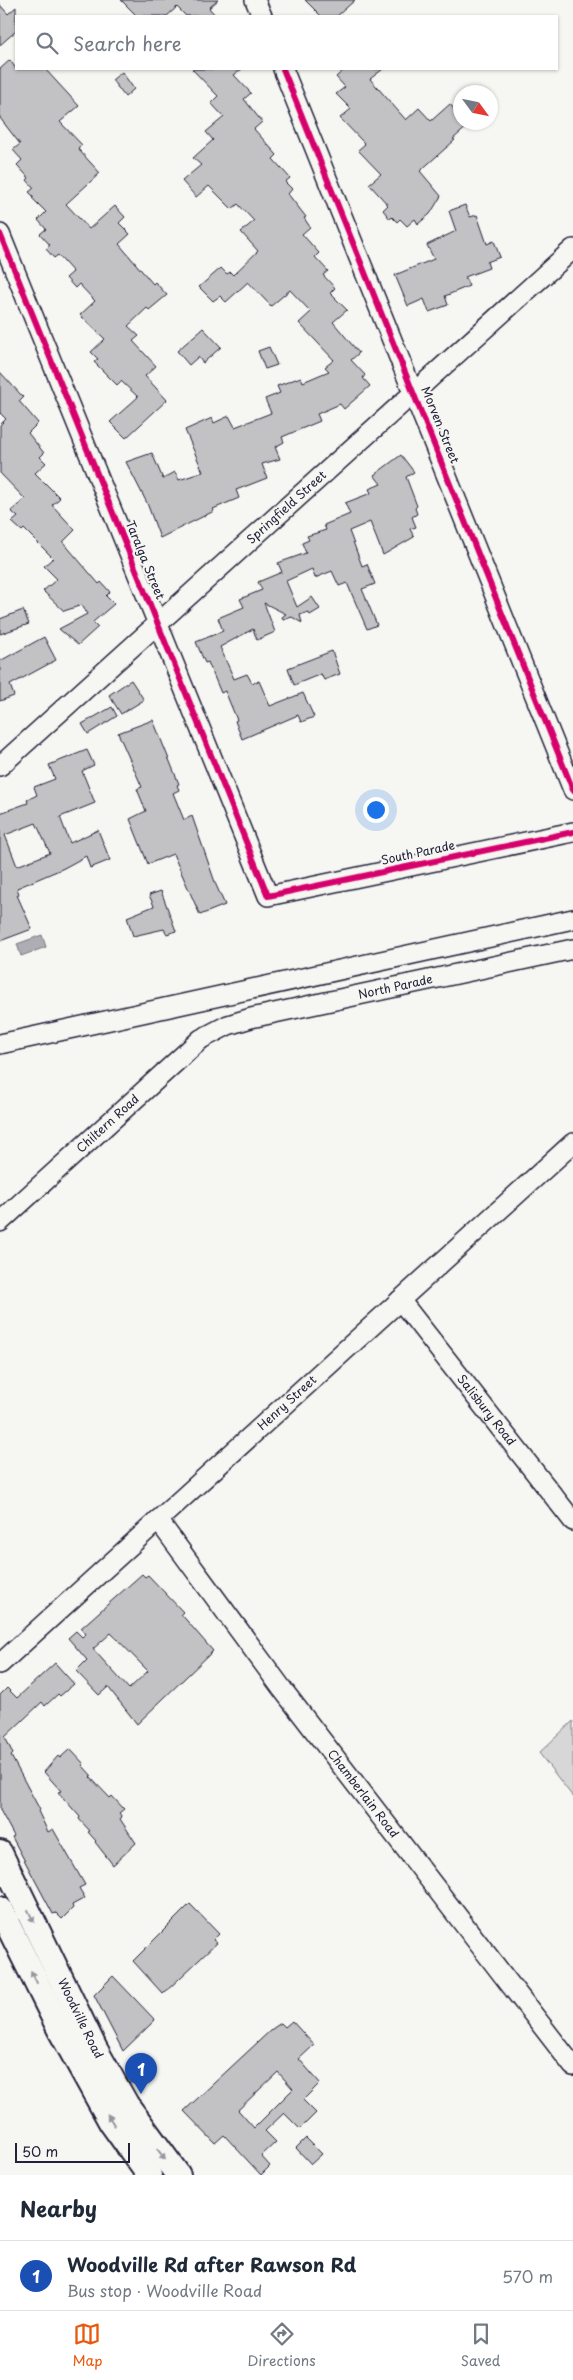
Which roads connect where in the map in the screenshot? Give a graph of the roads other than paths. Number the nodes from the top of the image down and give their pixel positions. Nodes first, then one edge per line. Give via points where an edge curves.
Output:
1 (256, 0) edge
2 (262, 15) edge
3 (283, 70) edge
4 (0, 234) edge
5 (573, 249) edge
6 (415, 392) junction
7 (158, 622) junction
8 (0, 766) edge
9 (573, 790) edge
10 (573, 832) edge
11 (268, 896) joint
12 (573, 919) edge
13 (573, 949) edge
14 (219, 1029) joint
15 (0, 1044) edge
16 (573, 1143) edge
17 (0, 1222) edge
18 (400, 1300) junction
19 (158, 1520) junction
20 (573, 1522) edge
21 (0, 1664) edge
22 (3, 1869) edge
23 (0, 1909) edge
24 (573, 2066) edge
25 (148, 2175) edge
26 (178, 2175) edge

1 - 2 street
3 - 6 street, Morven Street
4 - 7 street, Taralga Street
5 - 6 street, Springfield Street
6 - 7 street, Springfield Street
6 - 9 street, Morven Street
7 - 8 street, Springfield Street
7 - 11 street, Taralga Street
10 - 11 street, South Parade
12 - 15 street
13 - 14 street, North Parade via 251,1018
14 - 17 street, Chiltern Road via 201,1039
16 - 18 street, Henry Street
18 - 19 street, Henry Street
18 - 20 street, Salisbury Road
19 - 21 street, Henry Street
19 - 24 street, Chamberlain Road via 283,1690
22 -> 26 main road, Woodville Road via 126,2104
25 -> 23 main road, Woodville Road via 111,2122

